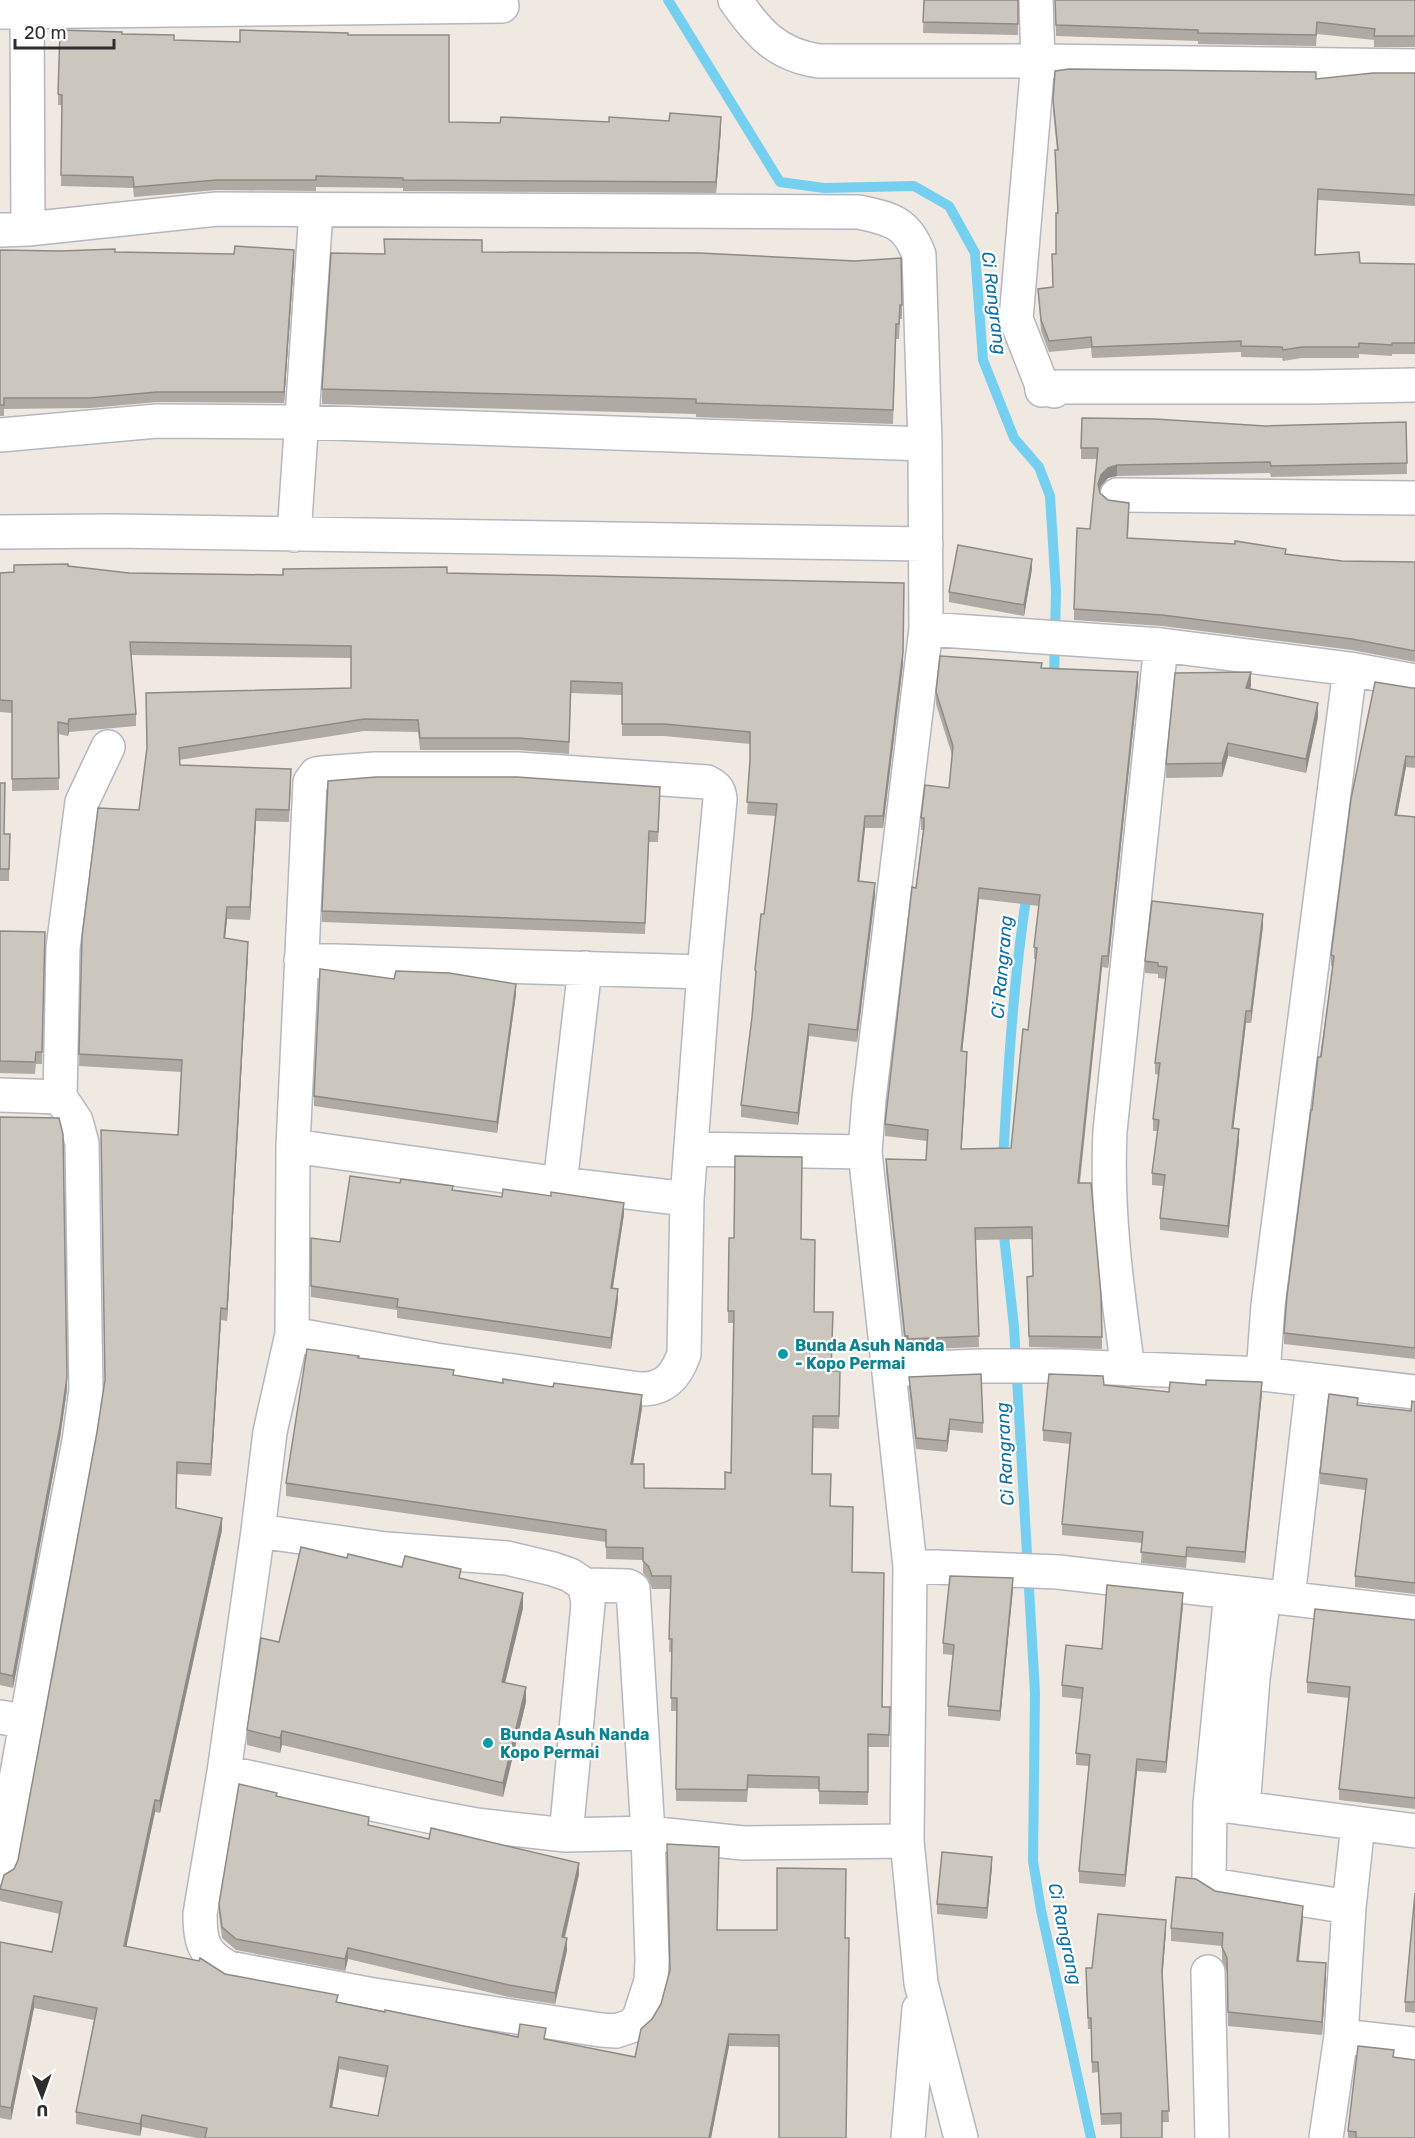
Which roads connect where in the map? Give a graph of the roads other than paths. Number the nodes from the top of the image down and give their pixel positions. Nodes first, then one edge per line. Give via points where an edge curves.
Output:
1 (735, 0) edge
2 (1036, 0) edge
3 (89, 6) edge
4 (502, 6) dead end
5 (18, 8) edge
6 (1038, 61) junction
7 (1415, 66) edge
8 (316, 211) junction
9 (14, 230) edge
10 (1415, 385) edge
11 (303, 422) junction
12 (0, 435) edge
13 (925, 444) junction
14 (1117, 495) dead end
15 (1415, 498) edge
16 (0, 532) edge
17 (294, 535) junction
18 (926, 544) junction
19 (926, 629) junction
20 (1161, 645) junction
21 (1350, 669) junction
22 (1415, 681) edge
23 (108, 747) dead end
24 (301, 960) junction
25 (585, 968) junction
26 (704, 972) junction
27 (0, 1095) edge
28 (60, 1097) junction
29 (293, 1146) junction
30 (691, 1149) junction
31 (865, 1152) junction
32 (560, 1184) junction
33 (687, 1199) junction
34 (292, 1334) junction
35 (1128, 1369) junction
36 (889, 1370) junction
37 (1263, 1374) junction
38 (1313, 1382) junction
39 (1414, 1384) edge
40 (258, 1531) junction
41 (910, 1566) junction
42 (585, 1585) junction
43 (1231, 1592) junction
44 (1276, 1597) junction
45 (1415, 1613) edge
46 (1238, 1677) junction
47 (14, 1720) edge
48 (224, 1772) junction
49 (1210, 1803) junction
50 (1243, 1808) junction
51 (1358, 1824) junction
52 (1415, 1831) edge
53 (648, 1833) junction
54 (566, 1835) junction
55 (907, 1841) junction
56 (0, 1869) edge
57 (1349, 1907) junction
58 (1208, 1972) dead end
59 (921, 1983) junction
60 (1341, 2036) junction
61 (1415, 2044) edge
62 (908, 2138) edge
63 (962, 2138) edge
64 (1212, 2138) edge
65 (1326, 2138) edge

1 - 6 street via 763,35 802,58
2 - 6 street
3 - 4 street
3 - 5 street
5 - 9 street
6 - 7 street
6 - 10 street via 1016,319 1042,390
8 - 9 street via 217,209
8 - 11 street
8 - 13 street via 859,212 895,221 905,229 919,255
11 - 12 street via 157,421
11 - 13 street
11 - 17 street
13 - 18 street
14 - 15 street
16 - 17 street
17 - 18 street
18 - 19 street
19 - 20 street
19 - 31 street
20 - 21 street
20 - 35 street via 1109,1142 1110,1224
21 - 22 street
21 - 37 street via 1268,1305
23 - 28 street via 80,814 63,948
24 - 25 street
24 - 26 street via 308,787 316,774 375,769 518,769 706,782 717,788 720,799
24 - 29 street
25 - 26 street
25 - 32 street
26 - 30 street
27 - 28 street
28 - 47 street via 76,1121 82,1143 86,1390 45,1617
29 - 32 street
29 - 34 street
30 - 31 street
30 - 33 street
31 - 36 street
32 - 33 street
33 - 34 street via 684,1354 674,1376 659,1387 639,1389 436,1360
34 - 40 street via 270,1432
35 - 36 street via 980,1366
35 - 37 street
36 - 41 street
37 - 38 street
38 - 39 street
38 - 44 street
40 - 42 street via 386,1550 507,1558 553,1569
40 - 48 street
41 - 43 street via 1058,1572
41 - 55 street
42 - 53 street via 633,1589
42 - 54 street via 588,1604
43 - 44 street
43 - 46 street
44 - 45 street
44 - 46 street
46 - 49 street
46 - 50 street
47 - 56 street
48 - 53 street via 200,1914 202,1941 212,1958 229,1968 368,1994 601,2030 632,2026 639,2018 651,1981
48 - 54 street via 438,1818
49 - 50 street
49 - 57 street via 1208,1872 1212,1883
50 - 51 street
51 - 52 street
51 - 57 street
53 - 54 street
53 - 55 street via 743,1843
55 - 59 street
57 - 60 street
58 - 64 street
59 - 62 street
59 - 63 street
60 - 61 street
60 - 65 street

